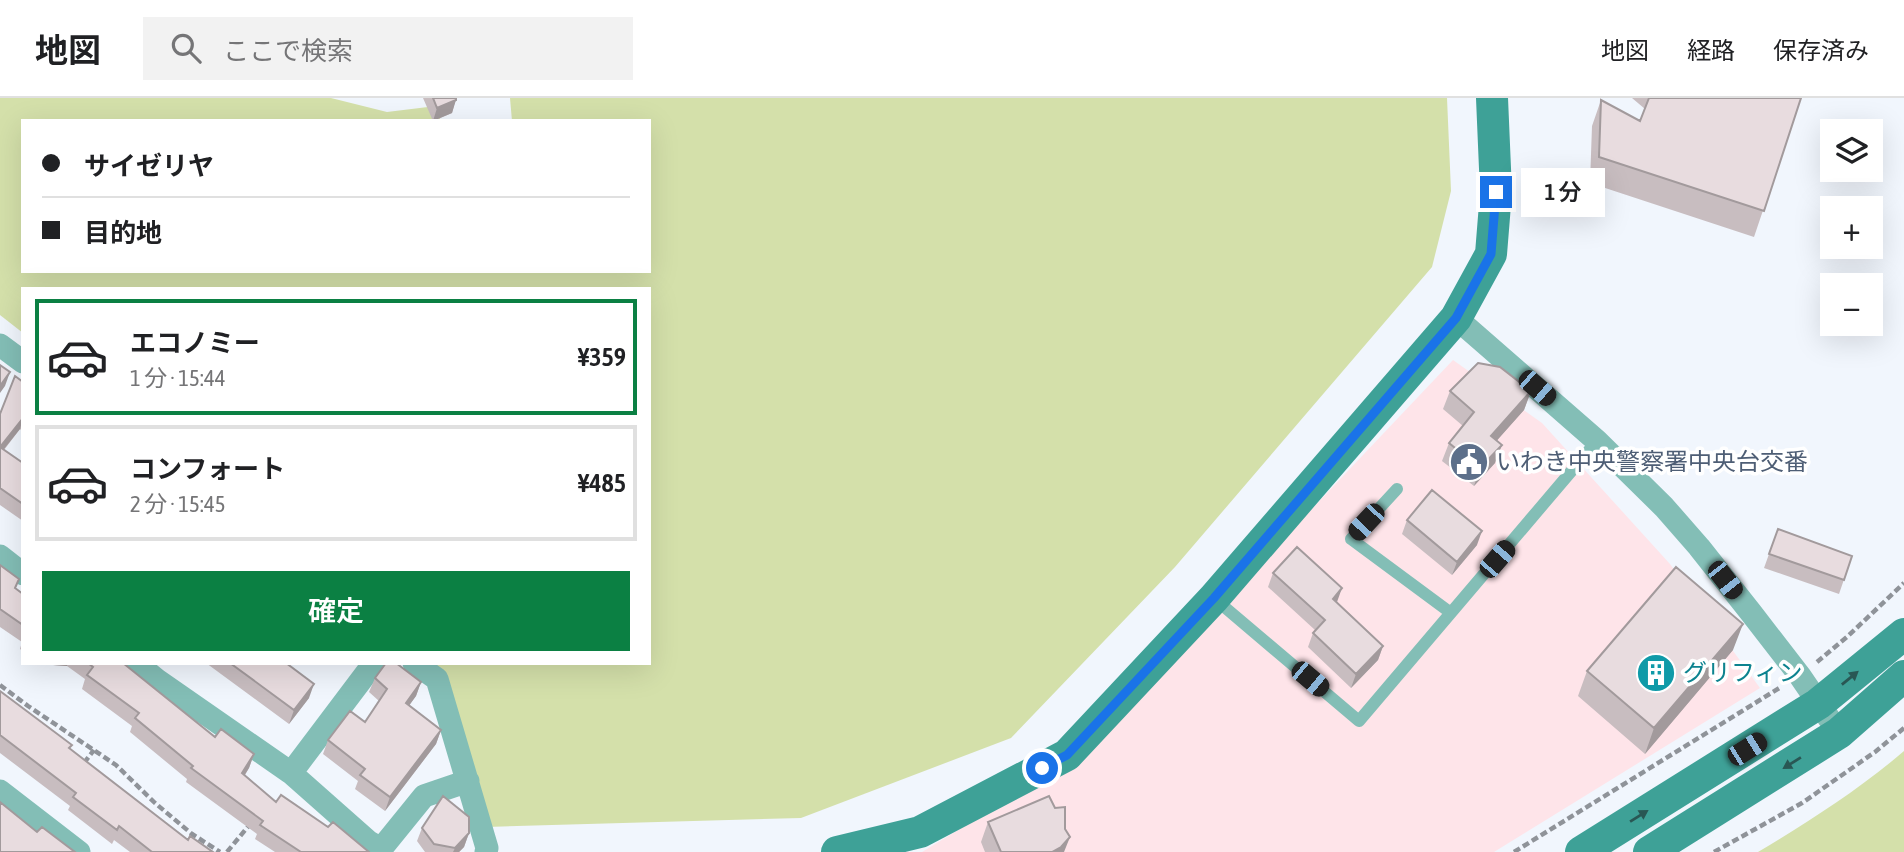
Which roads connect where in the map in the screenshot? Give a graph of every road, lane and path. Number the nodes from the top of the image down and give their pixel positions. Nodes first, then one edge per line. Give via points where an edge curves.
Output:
1 (1492, 98) edge
2 (1456, 318) junction
3 (0, 345) edge
4 (21, 361) edge
5 (1597, 440) junction
6 (1397, 489) dead end
7 (0, 556) edge
8 (21, 572) edge
9 (1904, 583) edge
10 (1214, 598) junction
11 (1451, 613) junction
12 (1904, 634) edge
13 (138, 665) edge
14 (372, 665) edge
15 (417, 665) edge
16 (1800, 676) junction
17 (1904, 676) edge
18 (0, 685) edge
19 (1818, 704) junction
20 (1904, 728) edge
21 (1839, 733) junction
22 (291, 773) junction
23 (468, 781) junction
24 (0, 790) edge
25 (257, 816) edge
26 (79, 852) edge
27 (220, 852) edge
28 (227, 852) edge
29 (486, 852) edge
30 (837, 852) edge
31 (1514, 852) edge
32 (1581, 852) edge
33 (1649, 852) edge
34 (1714, 852) edge

1 - 2 street via 1496,192 1491,254
2 - 5 street
2 - 10 street
3 - 4 street
5 - 11 lane
5 - 16 street via 1699,547
6 - 11 lane via 1351,539
7 - 8 street
9 - 16 path
10 - 11 lane via 1359,720
10 - 30 street via 1067,755 921,837
19 -> 12 street
13 - 22 street
14 - 22 street
15 - 23 street via 437,679
16 - 19 street
16 - 31 path
17 - 21 street
18 - 27 path via 116,765 183,827
19 - 21 street
32 -> 19 street
20 - 34 path via 1802,803
21 -> 33 street
22 - 23 street via 381,849 424,796
23 - 29 street
24 - 26 street
25 - 28 path

